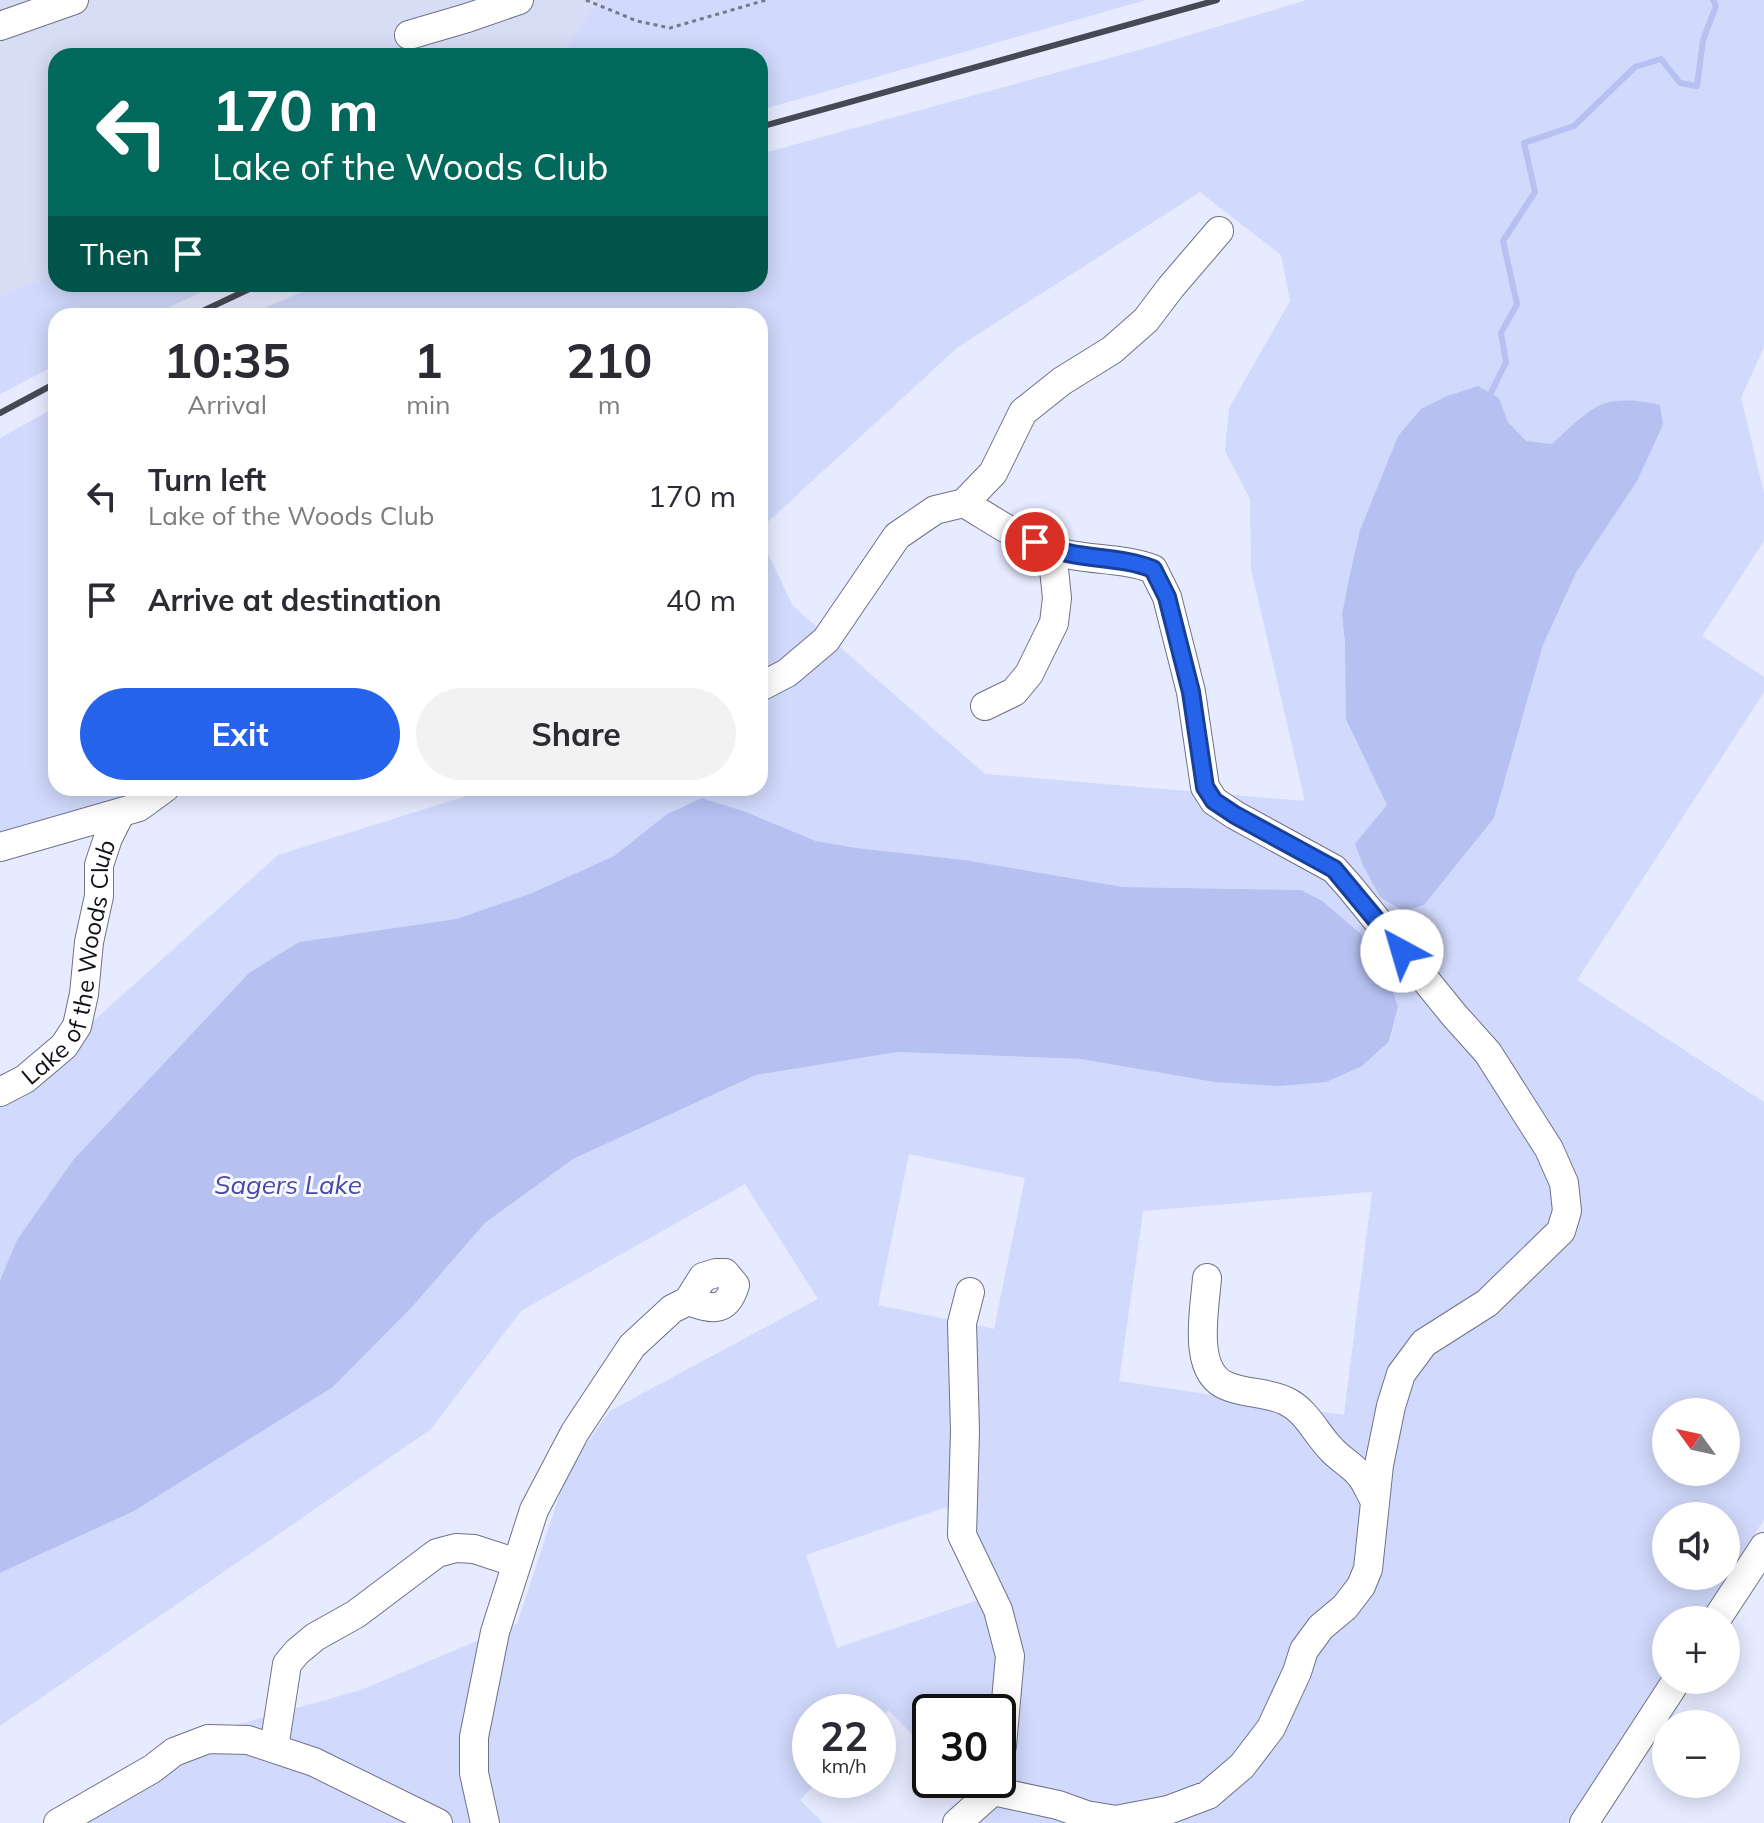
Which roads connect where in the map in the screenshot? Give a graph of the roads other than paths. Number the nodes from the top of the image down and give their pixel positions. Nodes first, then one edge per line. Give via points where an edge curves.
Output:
1 (74, 0) edge
2 (519, 0) edge
3 (0, 26) edge
4 (409, 35) dead end
5 (1219, 231) dead end
6 (964, 503) junction
7 (1052, 550) junction
8 (768, 683) edge
9 (985, 706) dead end
10 (154, 796) edge
11 (120, 814) junction
12 (0, 847) edge
13 (0, 1092) edge
14 (1207, 1278) dead end
15 (970, 1292) dead end
16 (688, 1301) dead end
17 (1375, 1501) junction
18 (1764, 1547) edge
19 (517, 1563) junction
20 (1725, 1606) edge
21 (1007, 1694) edge
22 (1668, 1694) edge
23 (274, 1748) junction
24 (1016, 1787) edge
25 (979, 1798) edge
26 (58, 1823) edge
27 (438, 1823) edge
28 (485, 1823) edge
29 (957, 1823) edge
30 (1584, 1823) edge

1 - 3 street
2 - 4 street
5 - 6 street via 1146,320 1023,412 993,473
6 - 7 street
6 - 8 street via 935,510 897,536 826,640
7 - 9 street via 1054,623 1029,674 1014,692
7 - 17 street via 1153,569 1167,597 1191,692 1209,794 1235,815 1334,869 1488,1053 1549,1149 1564,1183 1567,1211 1561,1231 1487,1303 1424,1343 1401,1374
10 - 11 street
11 - 12 street
11 - 13 street, Lake of the Woods Club via 99,865 99,896 77,1026 64,1046 25,1079
14 - 17 street via 1202,1342 1217,1381 1285,1400 1302,1411 1331,1450 1360,1475
15 - 21 street via 962,1323 962,1535 998,1610 1010,1656
16 - 19 street via 632,1346 575,1432 534,1510
17 - 24 street via 1368,1569 1361,1586 1304,1650 1271,1728 1242,1766 1208,1795 1116,1820 1086,1815
18 - 20 street
19 - 23 street via 474,1549 437,1553 356,1614 315,1637 287,1664
19 - 28 street via 495,1632 474,1737 474,1773
22 - 30 street
23 - 26 street via 248,1740 208,1739 174,1752
23 - 27 street
25 - 29 street

